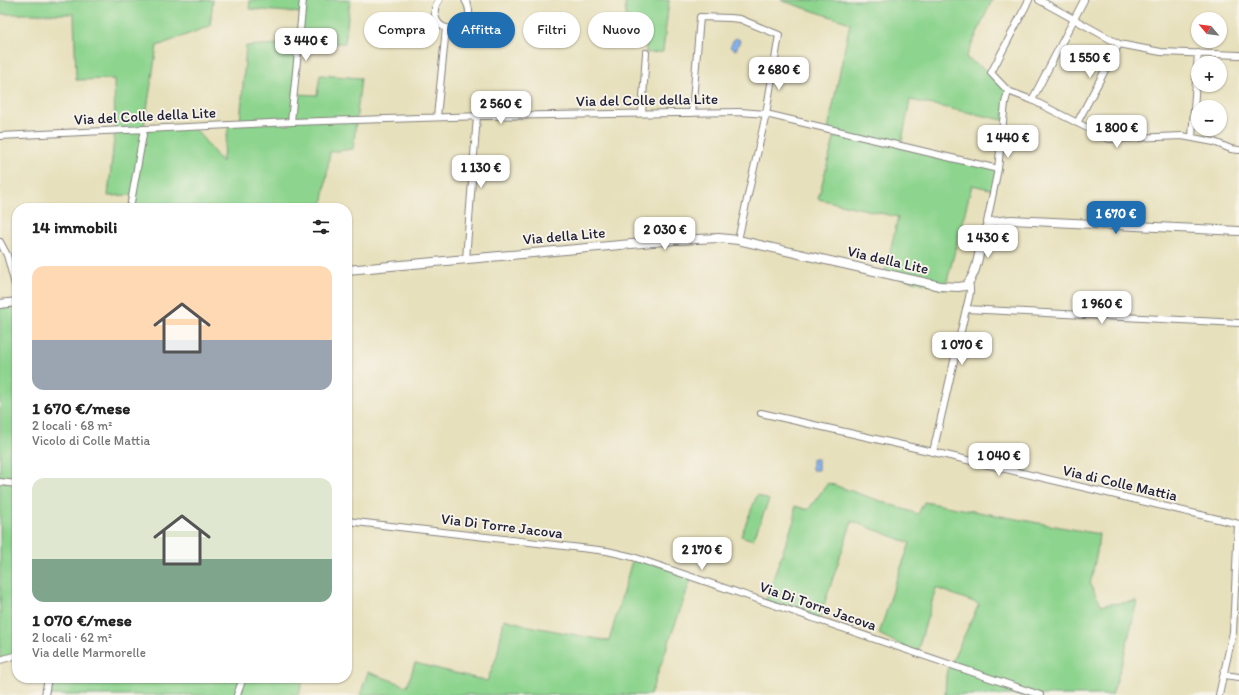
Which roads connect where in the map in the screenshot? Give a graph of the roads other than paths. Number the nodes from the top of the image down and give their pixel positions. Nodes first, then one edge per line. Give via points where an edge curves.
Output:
1 (303, 0) edge
2 (439, 0) edge
3 (465, 0) edge
4 (1029, 0) edge
5 (1039, 0) edge
6 (1084, 0) edge
7 (1074, 18) junction
8 (446, 28) junction
9 (1119, 44) junction
10 (646, 53) dead end
11 (1198, 53) junction
12 (1239, 55) edge
13 (1008, 91) junction
14 (1032, 100) junction
15 (642, 113) junction
16 (692, 113) junction
17 (766, 114) junction
18 (477, 116) junction
19 (437, 117) junction
20 (291, 122) junction
21 (1077, 123) junction
22 (144, 129) junction
23 (0, 136) edge
24 (1192, 137) junction
25 (1239, 150) edge
26 (998, 169) junction
27 (131, 203) edge
28 (988, 226) junction
29 (1239, 231) edge
30 (738, 240) junction
31 (0, 242) edge
32 (466, 259) junction
33 (352, 270) edge
34 (12, 273) edge
35 (969, 283) junction
36 (12, 303) edge
37 (0, 304) edge
38 (966, 309) junction
39 (1239, 324) edge
40 (761, 413) dead end
41 (933, 452) junction
42 (0, 482) edge
43 (12, 483) edge
44 (352, 522) edge
45 (1238, 524) edge
46 (12, 656) edge
47 (0, 660) edge
48 (1224, 675) junction
49 (1239, 677) edge
50 (47, 683) edge
51 (241, 683) edge
52 (46, 695) edge
53 (237, 695) edge
54 (1040, 695) edge
55 (1219, 695) edge

1 - 20 street
2 - 8 street via 435,7 435,17
3 - 8 street via 469,10 466,21 457,28
4 - 13 street via 991,73
5 - 7 street
6 - 7 street
7 - 9 street
7 - 14 street
8 - 19 street
9 - 11 street via 1161,52
9 - 21 street
10 - 15 street
11 - 12 street
11 - 24 street
13 - 14 street
13 - 26 street
14 - 21 street
15 - 16 street, Via del Colle della Lite
15 - 18 street, Via del Colle della Lite
16 - 17 street, Via del Colle della Lite
16 - 17 street via 700,17 740,19 779,35
17 - 26 street, Via del Colle della Lite
17 - 30 street
18 - 19 street, Via del Colle della Lite
18 - 32 street
19 - 20 street, Via del Colle della Lite
20 - 22 street, Via del Colle della Lite
21 - 24 street via 1110,139
22 - 23 street, Via del Colle della Lite
22 - 27 street
24 - 25 street
26 - 28 street
28 - 29 street via 991,222 1011,220
28 - 35 street
30 - 32 street, Via della Lite via 675,240
30 - 35 street, Via della Lite via 940,286 963,287
31 - 34 street
32 - 33 street, Via della Lite
35 - 38 street
36 - 37 street
38 - 39 street
38 - 41 street
40 - 41 street, Via di Colle Mattia
41 - 45 street, Via di Colle Mattia
42 - 43 street
44 - 54 street, Via Di Torre Jacova via 607,551 633,557
45 - 48 street via 1233,632
46 - 47 street
48 - 49 street
48 - 55 street
50 - 52 street
51 - 53 street

